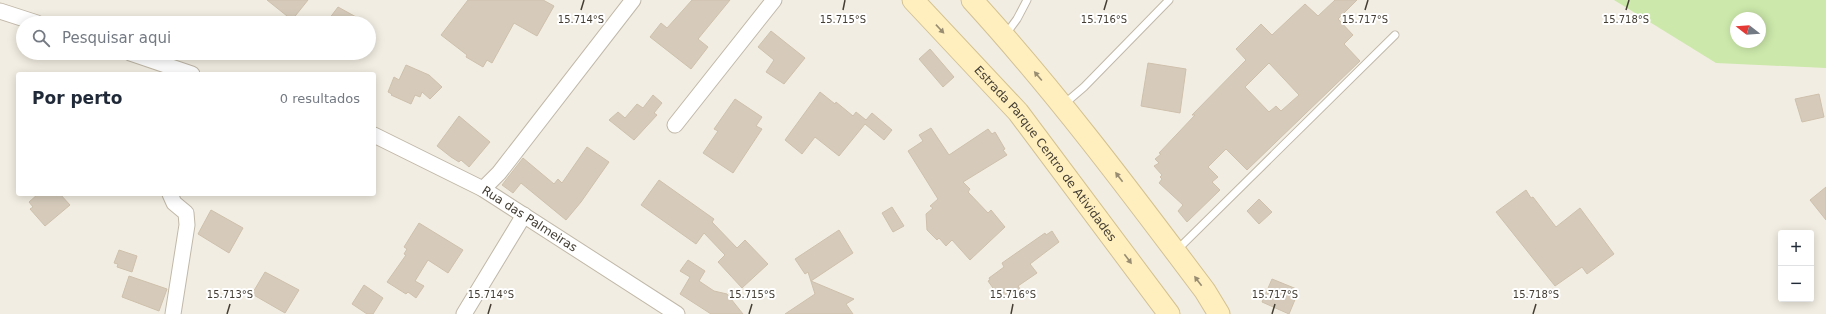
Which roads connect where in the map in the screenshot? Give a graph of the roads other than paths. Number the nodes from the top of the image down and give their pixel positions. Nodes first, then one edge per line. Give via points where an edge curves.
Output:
1 (633, 0) edge
2 (774, 0) edge
3 (913, 0) edge
4 (972, 0) edge
5 (1028, 0) edge
6 (1169, 0) edge
7 (0, 11) edge
8 (16, 16) edge
9 (1395, 34) dead end
10 (1004, 35) junction
11 (152, 60) edge
12 (186, 72) edge
13 (1062, 105) junction
14 (675, 125) dead end
15 (376, 136) edge
16 (483, 189) junction
17 (171, 196) edge
18 (524, 215) junction
19 (1175, 251) junction
20 (173, 314) edge
21 (464, 314) edge
22 (677, 314) edge
23 (1168, 314) edge
24 (1218, 314) edge

1 - 16 street, Rua das Palmeiras
2 - 14 street
3 -> 23 main road, Estrada Parque Centro de Atividades via 1018,112
4 - 10 main road
5 - 10 lane via 1018,19
6 - 13 lane via 1084,87
7 - 8 street
9 - 19 lane
13 -> 10 main road
11 - 12 street
19 -> 13 main road via 1086,132
15 - 16 street
16 - 18 street, Rua das Palmeiras
17 - 20 street via 186,213 187,225
18 - 21 street
18 - 22 street, Rua das Palmeiras
24 -> 19 main road via 1205,291

